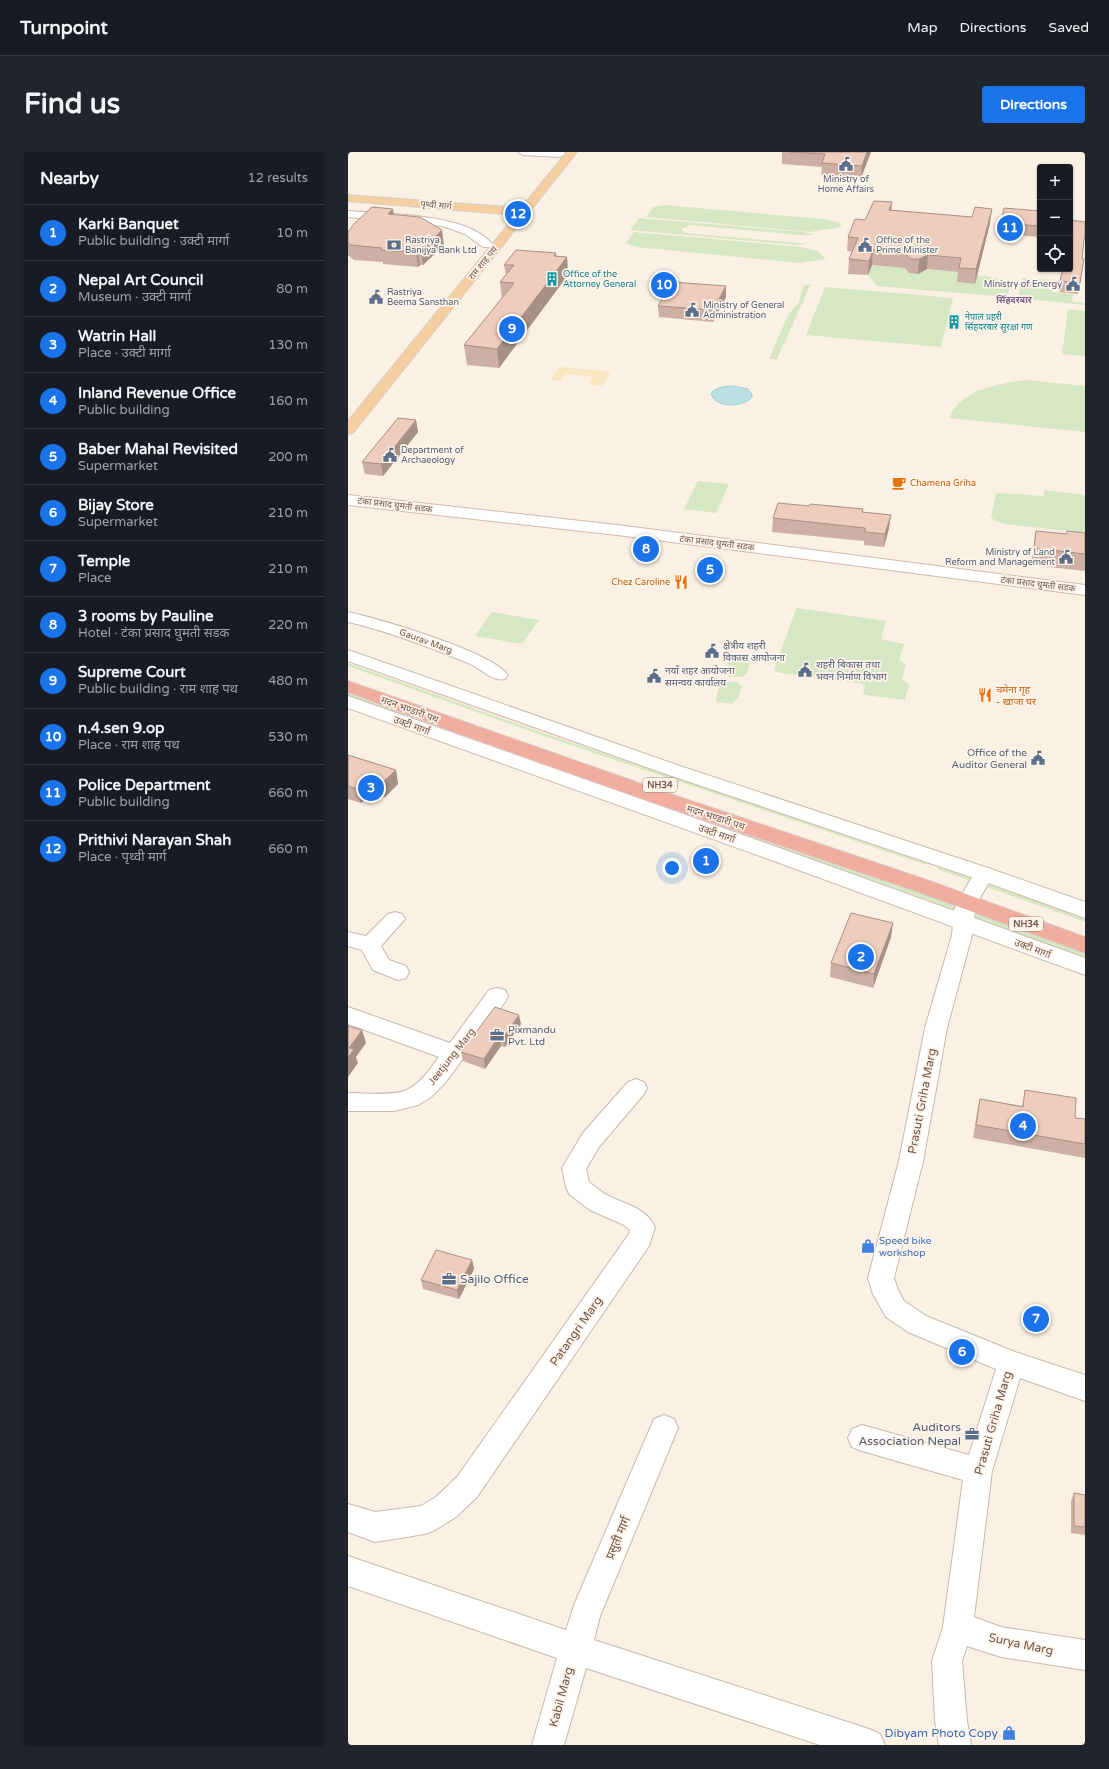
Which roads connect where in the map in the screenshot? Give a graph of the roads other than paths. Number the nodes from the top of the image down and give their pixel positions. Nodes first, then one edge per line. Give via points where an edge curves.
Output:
1 (523, 152) edge
2 (572, 152) edge
3 (561, 153) edge
4 (348, 198) edge
5 (348, 202) edge
6 (348, 214) edge
7 (517, 214) junction
8 (487, 245) junction
9 (348, 411) edge
10 (348, 430) edge
11 (348, 500) edge
12 (1085, 590) edge
13 (348, 617) edge
14 (348, 655) edge
15 (348, 673) edge
16 (499, 675) dead end
17 (348, 686) edge
18 (348, 702) edge
19 (971, 897) junction
20 (1085, 910) edge
21 (395, 919) dead end
22 (1085, 930) edge
23 (348, 939) edge
24 (1085, 945) edge
25 (370, 946) junction
26 (1085, 967) edge
27 (398, 972) dead end
28 (497, 996) dead end
29 (348, 1015) edge
30 (454, 1053) junction
31 (636, 1088) dead end
32 (348, 1102) edge
33 (1011, 1363) junction
34 (1085, 1388) edge
35 (664, 1428) dead end
36 (862, 1438) dead end
37 (978, 1471) junction
38 (348, 1518) edge
39 (348, 1571) edge
40 (958, 1627) junction
41 (575, 1649) junction
42 (1085, 1655) edge
43 (548, 1745) edge
44 (869, 1745) edge
45 (955, 1745) edge

1 - 3 street
2 - 7 main road, राम शाह पथ
3 - 7 main road, राम शाह पथ
4 - 7 main road, पृथ्वी मार्ग
5 - 7 main road, पृथ्वी मार्ग
6 - 8 street via 448,224 476,236
7 - 8 main road, राम शाह पथ
7 - 10 main road, राम शाह पथ
8 - 9 main road, राम शाह पथ
11 - 12 street, टंका प्रसाद घुमती सडक via 624,531
13 - 16 street, Gaurav Marg via 369,621 471,658
14 - 19 street via 672,770
15 - 19 highway, मदन भण्डारी पथ / NH34
17 - 19 highway, मदन भण्डारी पथ / NH34 via 652,795 920,885
18 - 19 street, उक्टी मार्गा via 781,856
19 - 20 street
19 - 22 highway, मदन भण्डारी पथ / NH34
19 - 24 highway, मदन भण्डारी पथ / NH34
19 - 26 street, उक्टी मार्गा
19 - 33 street, Prasuti Griha Marg via 936,1028 911,1161 881,1278 886,1294 895,1309 917,1324
21 - 25 street
23 - 25 street
25 - 27 street via 381,965
28 - 30 street, Jeetjung Marg
29 - 30 street
30 - 32 street, Jeetjung Marg via 437,1077 423,1091 410,1098 394,1102
31 - 38 street, Patangri Marg via 591,1140 574,1168 578,1187 599,1203 633,1218 643,1227 640,1238 467,1487 446,1507 425,1520 374,1527
33 - 34 street
33 - 37 street, Prasuti Griha Marg
35 - 41 street, प्रसुती मार्ग via 585,1616
36 - 37 street
37 - 40 street, Prasuti Griha Marg
39 - 41 street
40 - 42 street, Surya Marg via 1001,1642
40 - 45 street, Prasuti Griha Marg via 947,1661
41 - 43 street, Kabil Marg
41 - 44 street

